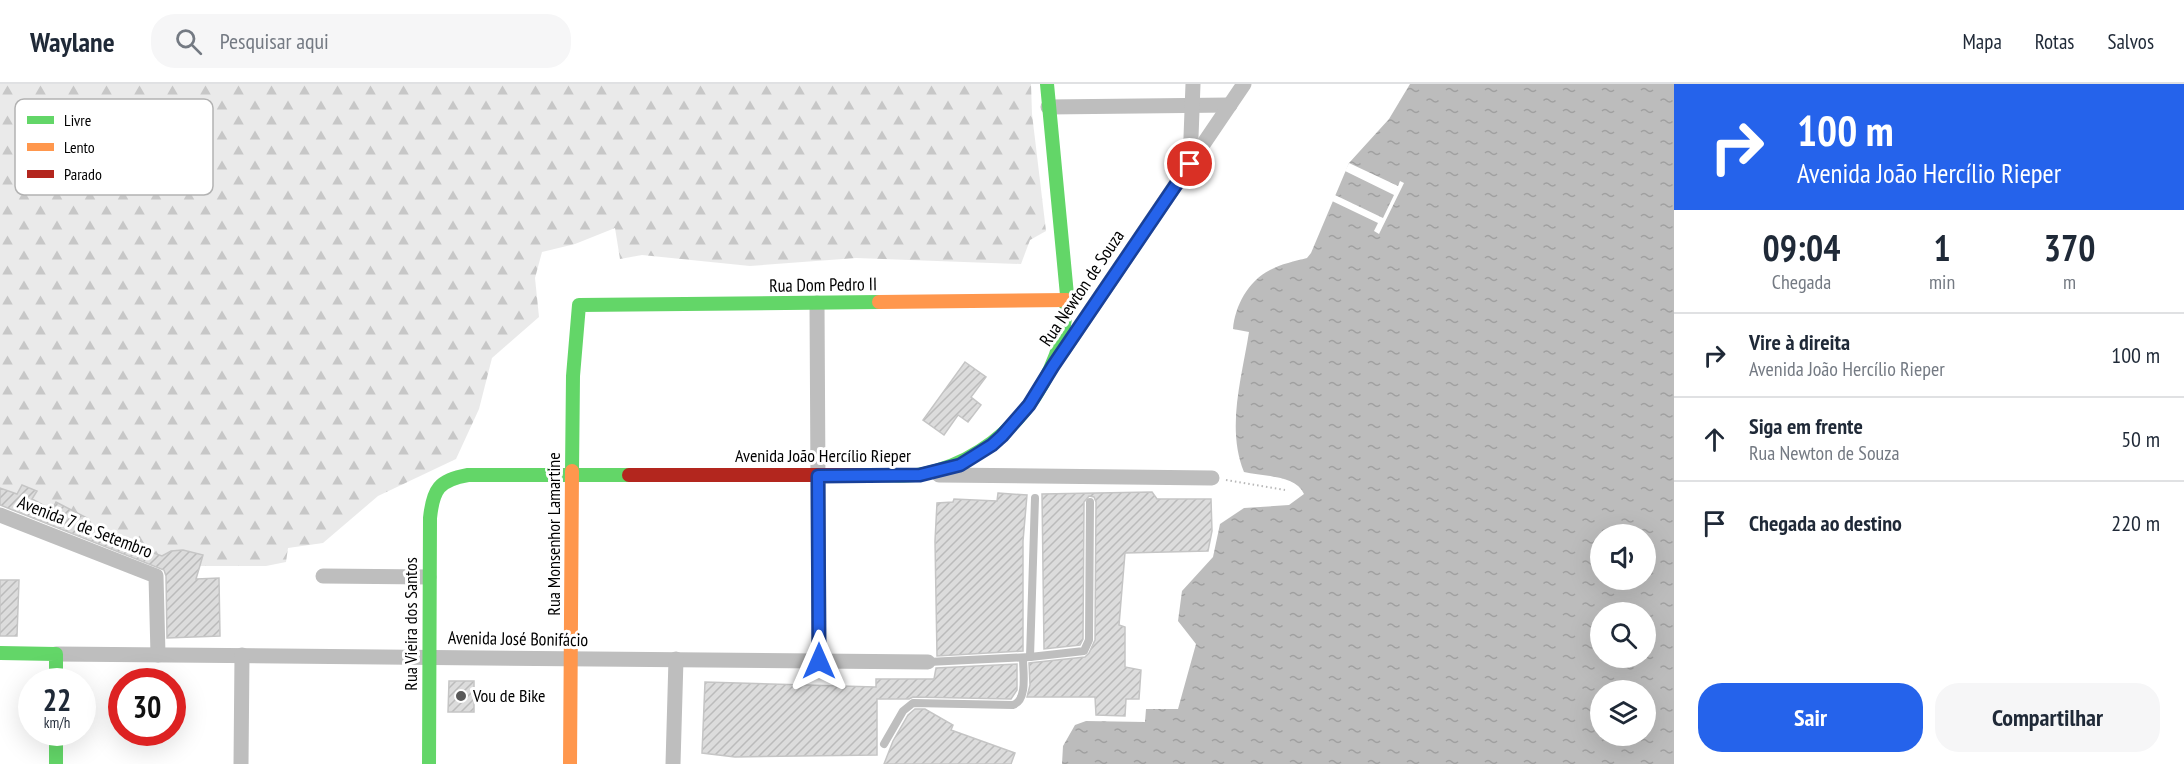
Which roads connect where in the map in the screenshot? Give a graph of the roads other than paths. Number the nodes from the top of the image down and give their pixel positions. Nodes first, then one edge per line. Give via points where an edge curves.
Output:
1 (1047, 84) edge
2 (1193, 84) edge
3 (1244, 84) edge
4 (1192, 105) junction
5 (1230, 105) junction
6 (1048, 107) junction
7 (1190, 164) junction
8 (1067, 300) junction
9 (817, 303) junction
10 (579, 305) joint
11 (1053, 366) junction
12 (920, 475) junction
13 (572, 476) junction
14 (818, 476) junction
15 (1212, 478) road end
16 (438, 487) joint
17 (1035, 498) dead end
18 (1090, 502) dead end
19 (0, 515) edge
20 (323, 576) dead end
21 (429, 577) junction
22 (0, 653) edge
23 (56, 654) junction
24 (158, 655) junction
25 (242, 656) junction
26 (429, 657) junction
27 (571, 658) junction
28 (1027, 658) junction
29 (676, 659) junction
30 (819, 661) junction
31 (928, 662) joint
32 (56, 668) edge
33 (884, 744) dead end
34 (56, 746) edge
35 (56, 764) edge
36 (241, 764) edge
37 (429, 764) edge
38 (570, 764) edge
39 (672, 764) edge

1 - 6 main road
2 - 4 street
3 - 5 street, Rua Newton de Souza
4 - 5 street
4 - 6 street
4 - 7 street
5 - 7 street, Rua Newton de Souza
6 - 8 main road
7 - 11 street, Rua Newton de Souza
8 - 9 main road, Rua Dom Pedro II
8 - 11 main road via 1066,322
9 - 10 main road, Rua Dom Pedro II
9 - 14 street
10 - 13 main road, Rua Monsenhor Lamartine via 574,349
11 - 12 main road, Rua Newton de Souza via 1023,413 992,445 960,465
12 - 14 main road, Avenida João Hercílio Rieper
12 - 15 street, Avenida João Hercílio Rieper
13 - 14 main road, Avenida João Hercílio Rieper
13 - 16 main road, Avenida João Hercílio Rieper via 468,475 444,481
13 - 27 main road, Rua Monsenhor Lamartine
14 - 30 street
16 - 21 main road, Rua Vieira dos Santos via 431,504
17 - 28 lane
18 - 28 lane via 1087,648
19 - 24 street, Avenida 7 de Setembro via 156,576
20 - 21 street
21 - 26 main road, Rua Vieira dos Santos
22 - 23 main road, Avenida José Bonifácio
23 - 24 street, Avenida José Bonifácio
23 - 32 main road
24 - 25 street, Avenida José Bonifácio
25 - 26 street, Avenida José Bonifácio
25 - 36 street
26 - 27 street, Avenida José Bonifácio
26 - 37 main road, Rua Vieira dos Santos
27 - 29 street, Avenida José Bonifácio
27 - 38 main road, Rua Monsenhor Lamartine
28 - 31 lane
28 - 33 lane via 1018,703 914,703 903,711
29 - 30 street, Avenida José Bonifácio
29 - 39 street
30 - 31 street, Avenida José Bonifácio
34 - 35 main road

